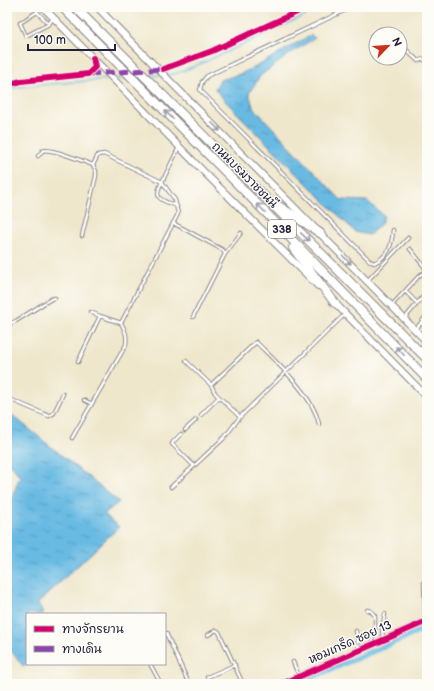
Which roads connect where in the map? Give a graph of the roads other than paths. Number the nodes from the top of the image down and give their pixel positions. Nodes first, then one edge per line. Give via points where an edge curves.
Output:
1 (39, 7) edge
2 (43, 7) edge
3 (62, 7) edge
4 (74, 7) edge
5 (97, 7) edge
6 (308, 7) edge
7 (352, 7) edge
8 (37, 12) junction
9 (53, 18) junction
10 (49, 24) junction
11 (408, 52) edge
12 (93, 58) junction
13 (427, 62) edge
14 (159, 68) junction
15 (7, 85) edge
16 (180, 147) junction
17 (38, 156) dead end
18 (93, 165) junction
19 (162, 182) junction
20 (265, 197) junction
21 (177, 206) junction
22 (271, 218) junction
23 (173, 223) junction
24 (393, 230) dead end
25 (241, 232) dead end
26 (320, 233) junction
27 (82, 236) dead end
28 (408, 238) dead end
29 (410, 249) dead end
30 (225, 254) junction
31 (427, 271) edge
32 (367, 281) junction
33 (405, 291) junction
34 (427, 292) edge
35 (55, 298) dead end
36 (335, 303) junction
37 (417, 303) junction
38 (392, 306) junction
39 (90, 312) dead end
40 (346, 314) junction
41 (427, 315) edge
42 (100, 316) junction
43 (193, 316) dead end
44 (404, 319) junction
45 (421, 322) junction
46 (121, 324) junction
47 (7, 325) edge
48 (427, 328) edge
49 (415, 330) junction
50 (427, 342) edge
51 (427, 359) edge
52 (186, 361) dead end
53 (78, 362) dead end
54 (286, 372) junction
55 (427, 379) edge
56 (211, 385) junction
57 (63, 394) dead end
58 (218, 397) junction
59 (427, 397) edge
60 (7, 398) edge
61 (84, 400) dead end
62 (92, 404) junction
63 (201, 415) dead end
64 (240, 417) junction
65 (196, 420) dead end
66 (319, 424) dead end
67 (185, 430) dead end
68 (181, 434) dead end
69 (72, 438) dead end
70 (194, 466) junction
71 (171, 487) dead end
72 (424, 582) dead end
73 (367, 610) dead end
74 (385, 614) dead end
75 (426, 621) edge
76 (356, 631) dead end
77 (166, 633) edge
78 (208, 635) dead end
79 (383, 640) junction
80 (373, 645) junction
81 (359, 650) junction
82 (293, 662) dead end
83 (150, 665) edge
84 (235, 665) junction
85 (299, 676) junction
86 (206, 677) dead end
87 (242, 682) edge
88 (160, 684) edge
89 (189, 684) edge
90 (233, 684) edge
91 (282, 684) edge

1 - 8 lane
2 - 9 main road
22 -> 3 highway, ถนนบรมราชชนนี / 338
4 - 20 highway, ถนนบรมราชชนนี / 338
5 - 14 main road
6 - 14 street via 212,51
7 - 24 lane via 207,76 200,90 370,261 374,263 380,260 389,251
8 - 10 lane
8 - 10 lane via 20,24 26,36
9 - 10 lane
9 - 12 main road
11 - 13 lane via 414,58
12 - 15 street via 95,67 88,74 21,81
12 - 16 main road
14 -> 26 main road
16 - 19 lane
16 - 36 main road
17 - 18 lane via 47,150
18 - 19 lane via 98,155 104,154
18 - 27 lane via 96,176
19 - 21 lane
19 - 21 lane via 158,196
20 - 26 highway
20 -> 51 highway, ถนนบรมราชชนนี / 338
21 - 23 lane via 178,214
22 - 36 highway
55 -> 22 highway, ถนนบรมราชชนนี / 338
23 - 30 lane via 223,250
23 - 46 lane
25 - 30 lane
26 -> 32 main road
28 - 32 lane
29 - 31 lane
30 - 43 lane
31 - 33 lane
32 - 38 main road
33 - 37 lane
33 - 38 lane
34 - 37 lane
35 - 47 lane
36 - 40 main road
37 - 44 lane
38 - 44 main road
39 - 42 lane
40 - 54 lane
40 - 59 main road
41 - 45 lane
42 - 46 lane
42 - 53 lane
44 - 49 main road
45 - 48 lane
45 - 49 lane
46 - 62 lane via 127,337 126,345
49 - 50 main road
52 - 56 lane
54 - 56 lane via 256,342
54 - 64 lane
54 - 66 lane via 317,415
56 - 58 lane
57 - 60 lane via 54,413 49,416
58 - 63 lane
58 - 64 lane
61 - 62 lane
62 - 69 lane
64 - 70 lane via 224,438
65 - 67 lane
68 - 70 lane via 172,444
70 - 71 lane
72 - 75 lane
73 - 80 lane via 374,616
74 - 79 lane
75 - 79 main road, หอมเกร็ด ซอย 13
76 - 81 lane
77 - 89 lane
78 - 84 lane via 216,630 219,632
79 - 80 main road, หอมเกร็ด ซอย 13
80 - 81 main road, หอมเกร็ด ซอย 13
81 - 85 main road, หอมเกร็ด ซอย 13
82 - 85 lane
83 - 88 lane
84 - 86 lane
84 - 87 lane
85 - 91 main road, หอมเกร็ด ซอย 13
87 - 90 lane

